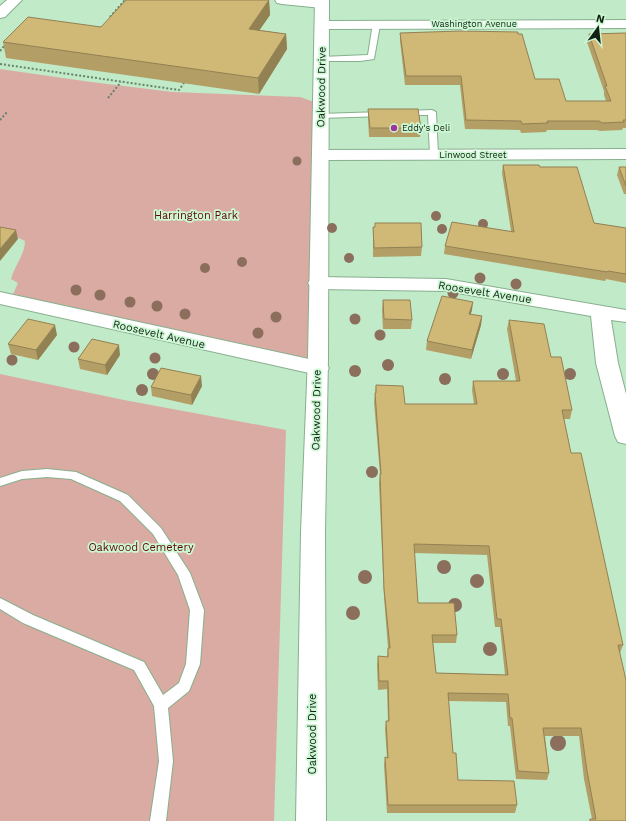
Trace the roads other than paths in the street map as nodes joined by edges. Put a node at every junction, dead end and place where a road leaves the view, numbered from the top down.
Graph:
1 (15, 0) edge
2 (282, 0) edge
3 (322, 2) edge
4 (0, 14) edge
5 (626, 24) edge
6 (322, 25) junction
7 (376, 25) junction
8 (321, 59) junction
9 (320, 116) junction
10 (434, 154) junction
11 (626, 154) edge
12 (320, 156) junction
13 (318, 283) junction
14 (0, 298) edge
15 (600, 311) junction
16 (626, 316) edge
17 (318, 368) junction
18 (626, 436) edge
19 (0, 482) edge
20 (0, 603) edge
21 (17, 612) junction
22 (0, 613) edge
23 (161, 706) junction
24 (158, 821) edge
25 (311, 821) edge

1 - 4 street
2 - 3 street
3 - 6 street, Oakwood Drive
5 - 7 street, Washington Avenue
6 - 7 street, Washington Avenue
6 - 8 street, Oakwood Drive
7 - 8 lane
8 - 9 street, Oakwood Drive
9 - 10 lane
9 - 12 street, Oakwood Drive
10 - 11 street, Linwood Street
10 - 12 street, Linwood Street
12 - 13 street, Oakwood Drive
13 - 15 street, Roosevelt Avenue
13 - 17 street, Oakwood Drive
14 - 17 street, Roosevelt Avenue
15 - 16 street, Roosevelt Avenue
15 - 18 street
17 - 25 street, Oakwood Drive
19 - 23 lane
20 - 21 lane
21 - 22 lane
21 - 23 lane
23 - 24 lane

